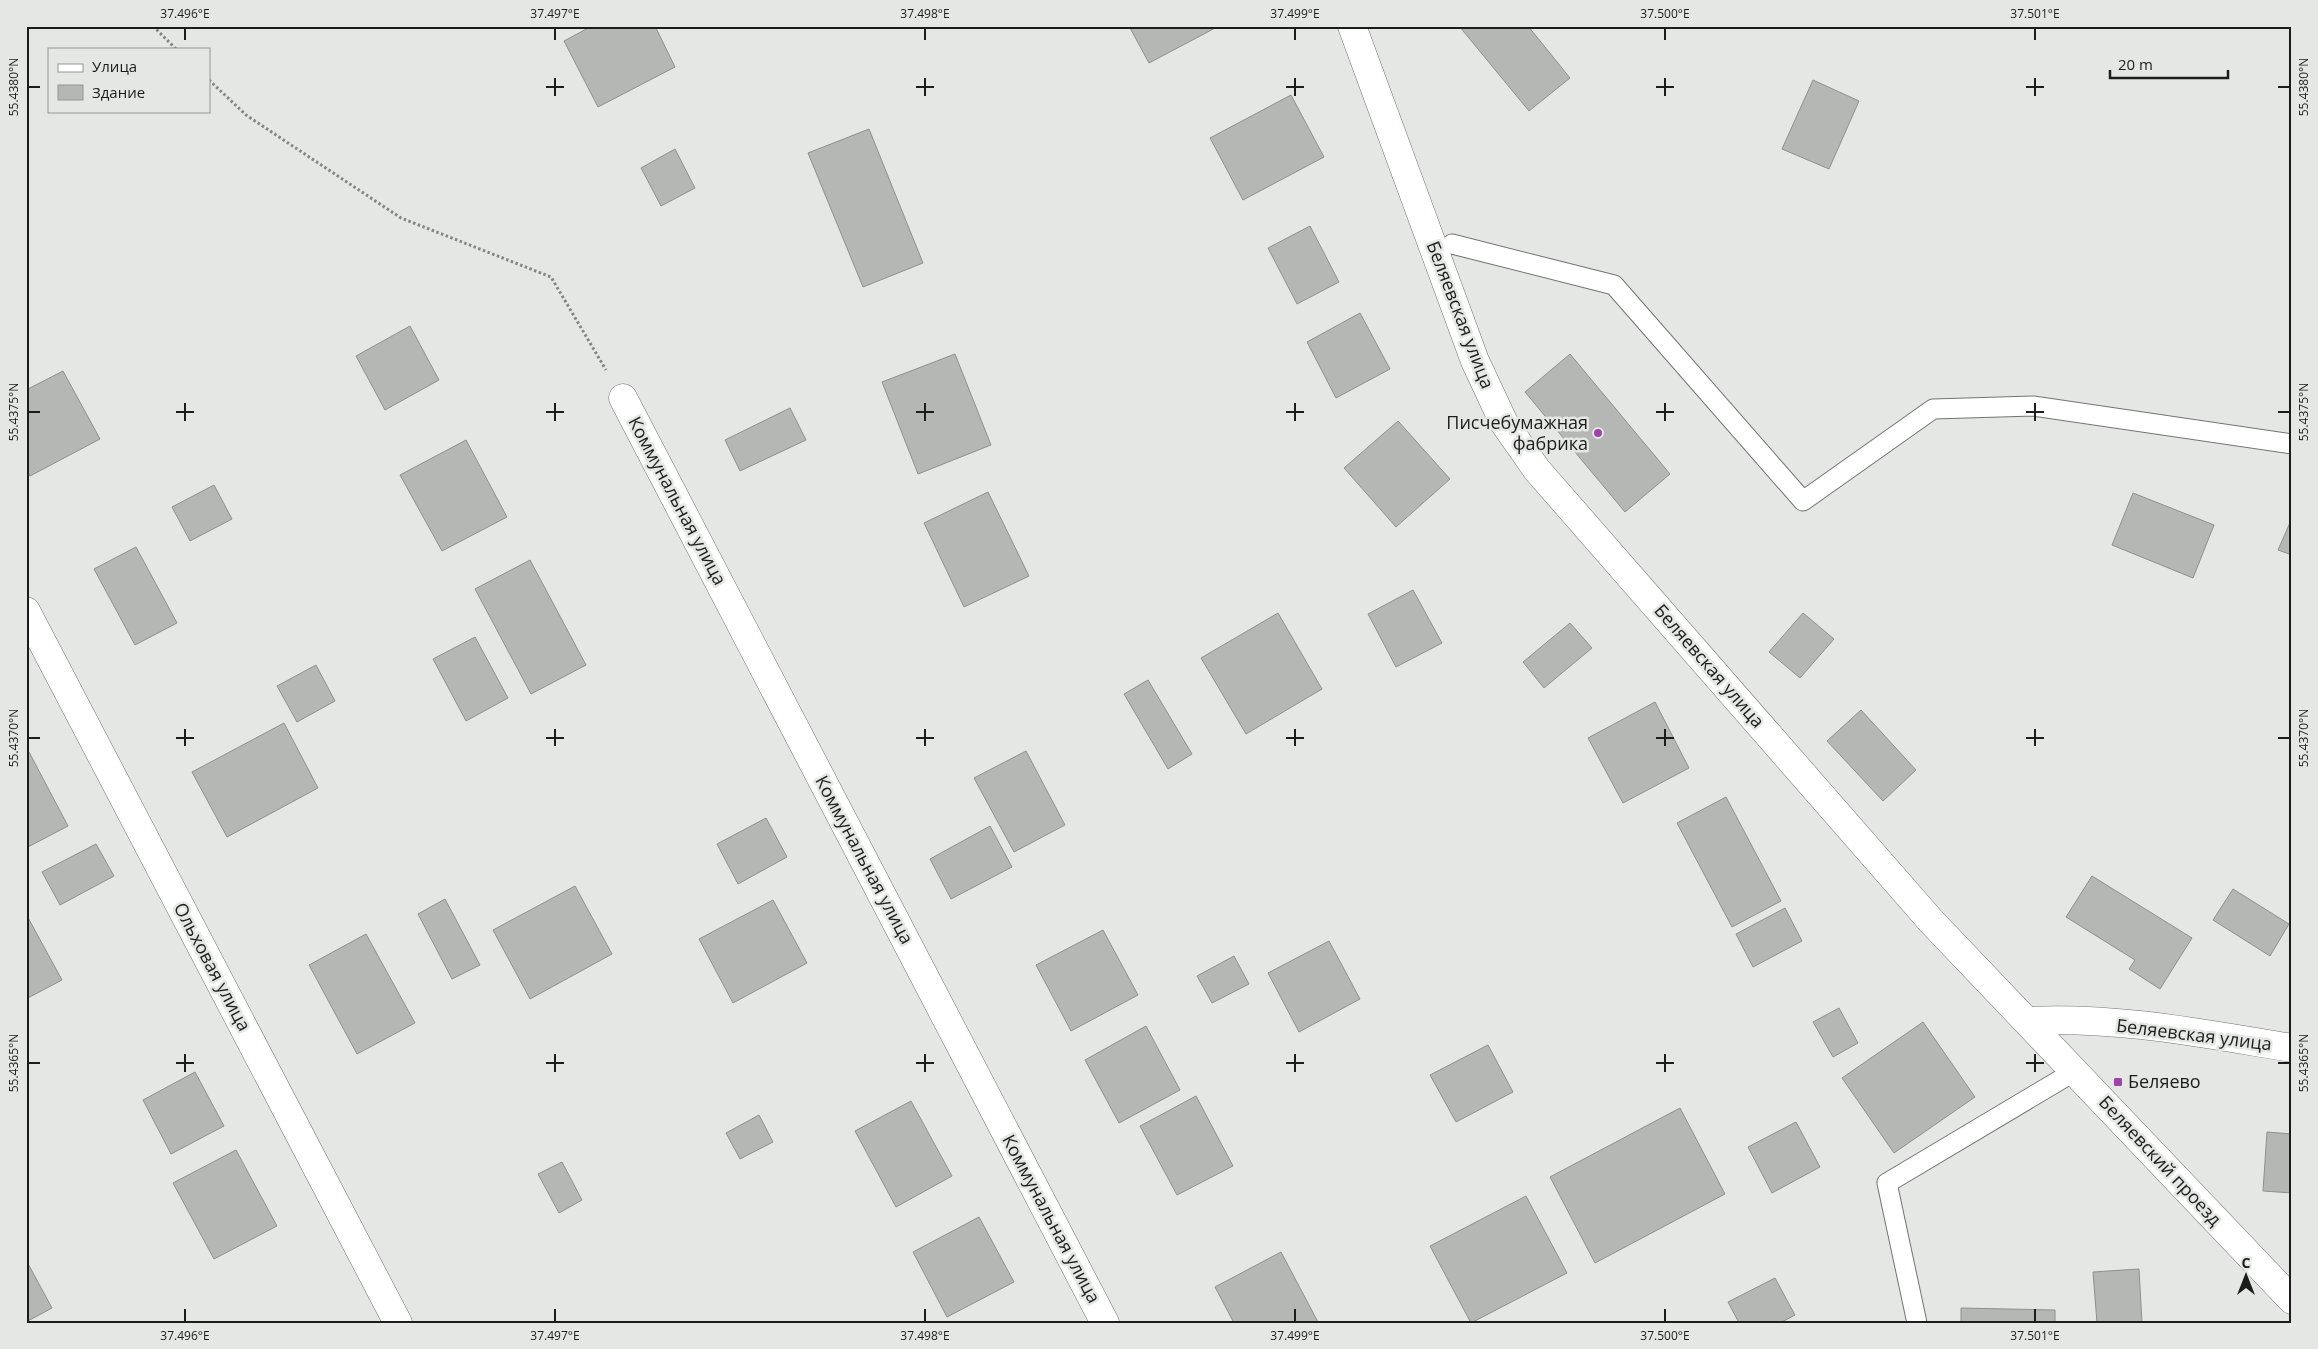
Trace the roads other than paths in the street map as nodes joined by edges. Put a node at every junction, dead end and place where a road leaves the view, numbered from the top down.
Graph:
1 (1352, 26) edge
2 (1452, 244) dead end
3 (623, 398) road end
4 (2292, 444) edge
5 (26, 611) edge
6 (2027, 1021) junction
7 (2292, 1048) edge
8 (2075, 1071) junction
9 (2292, 1300) edge
10 (398, 1323) edge
11 (1105, 1323) edge
12 (1917, 1323) edge

1 - 6 street, Беляевская улица
2 - 4 lane
3 - 11 street, Коммунальная улица
5 - 10 street, Ольховая улица
6 - 7 street, Беляевская улица
6 - 8 street, Беляевский проезд
8 - 9 street, Беляевский проезд
8 - 12 lane

